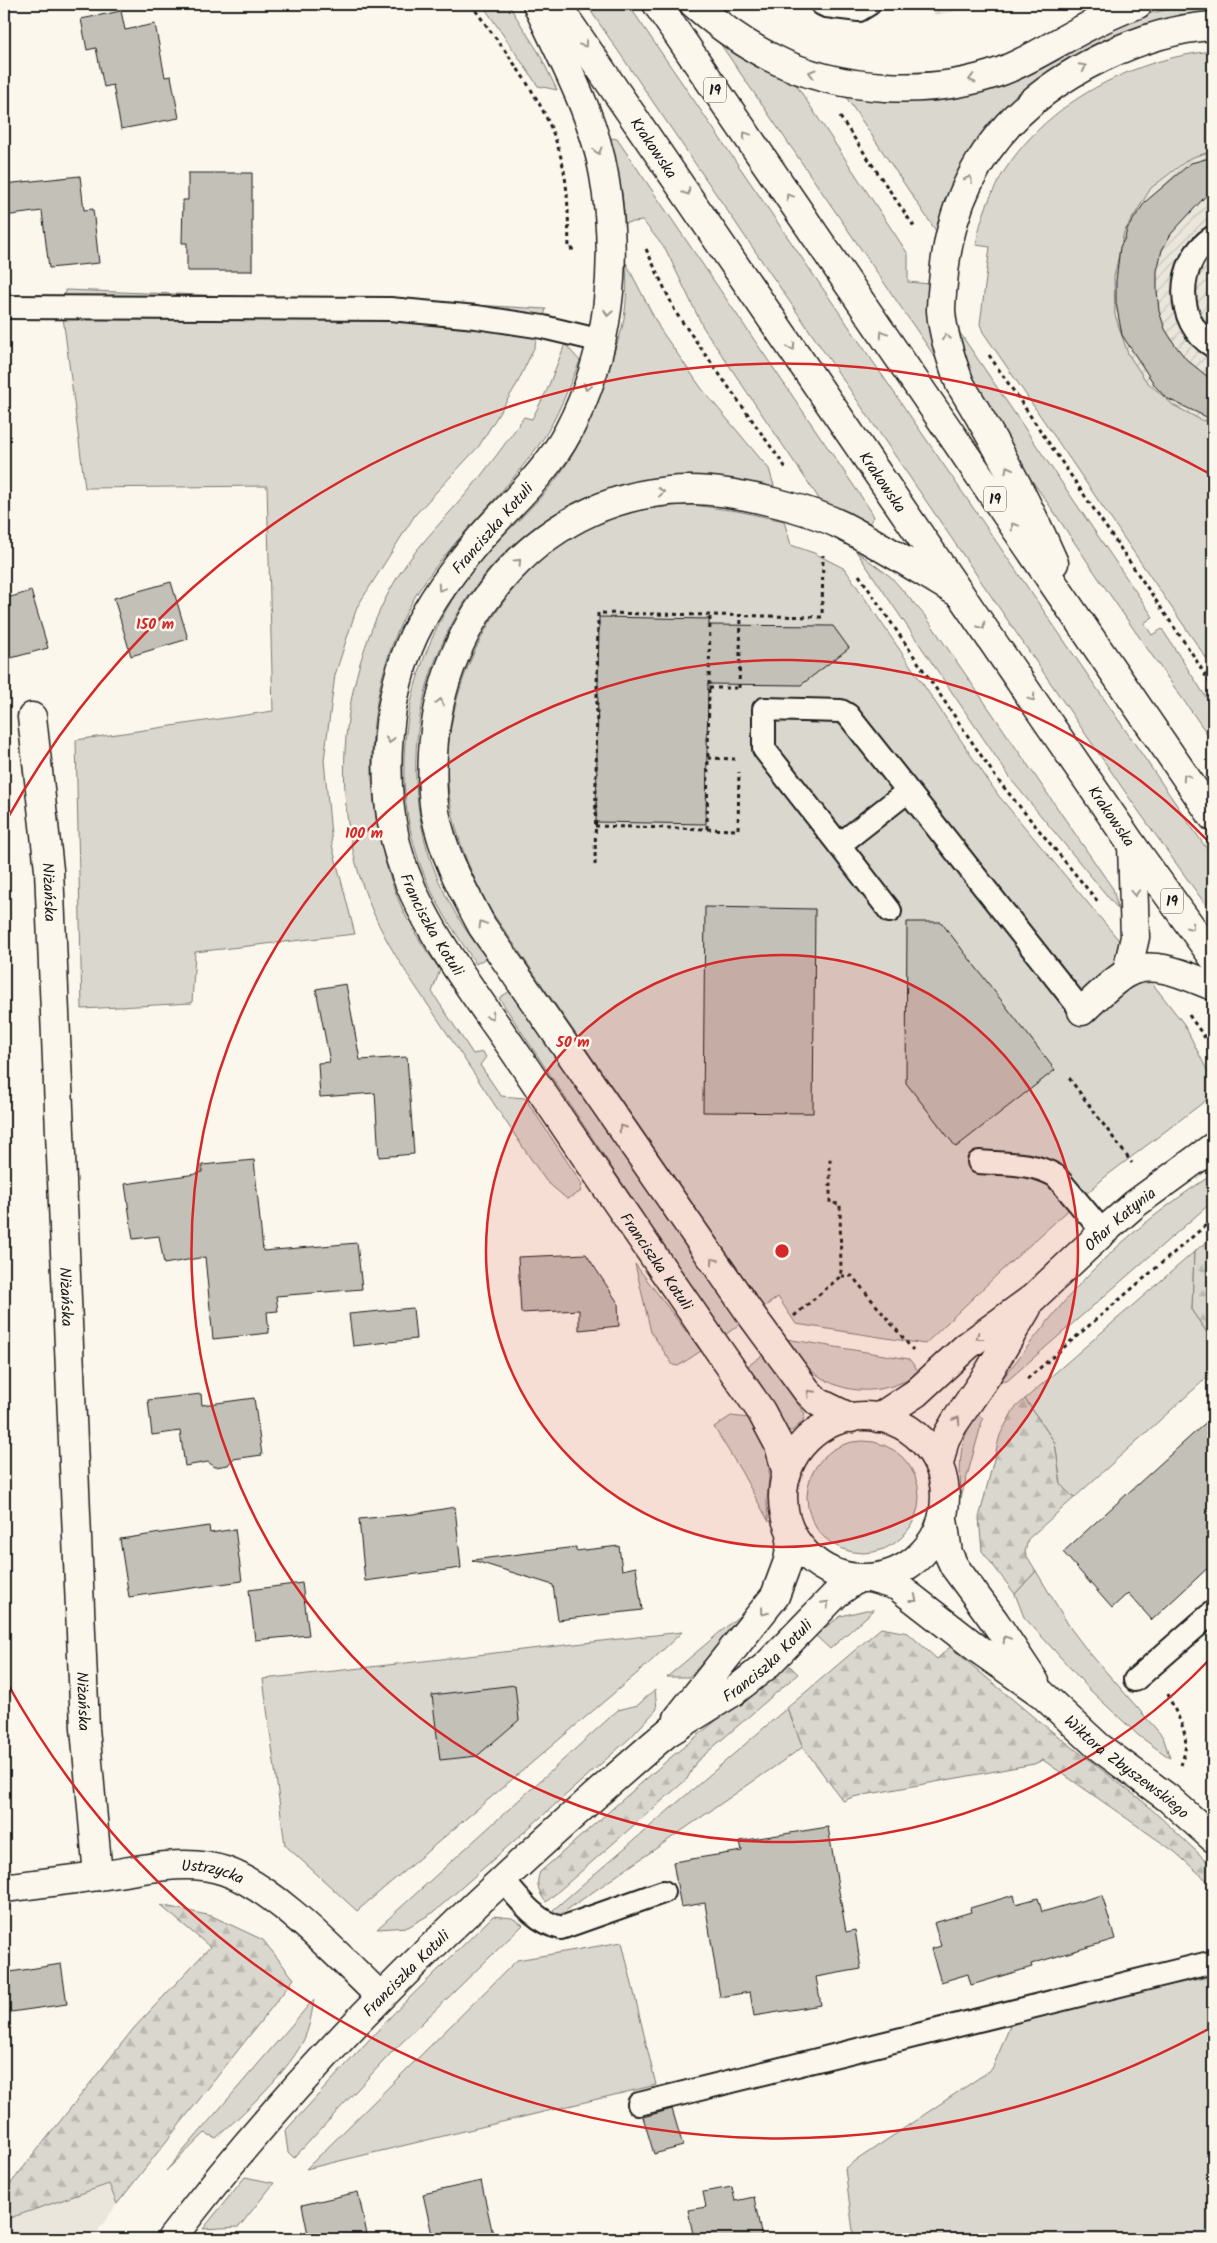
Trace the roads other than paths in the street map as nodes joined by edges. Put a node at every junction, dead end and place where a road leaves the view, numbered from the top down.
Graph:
1 (537, 4) edge
2 (556, 4) edge
3 (656, 4) edge
4 (694, 4) edge
5 (822, 4) edge
6 (869, 4) edge
7 (1138, 4) edge
8 (1213, 26) edge
9 (1213, 237) edge
10 (4, 307) edge
11 (602, 341) junction
12 (1213, 346) edge
13 (960, 594) junction
14 (1081, 624) junction
15 (32, 717) dead end
16 (908, 791) junction
17 (1213, 817) edge
18 (1132, 845) junction
19 (839, 846) junction
20 (890, 911) dead end
21 (1213, 957) edge
22 (1130, 960) junction
23 (508, 964) junction
24 (1213, 986) edge
25 (472, 988) junction
26 (1082, 1010) joint
27 (1213, 1147) edge
28 (979, 1162) dead end
29 (1103, 1232) junction
30 (1032, 1298) junction
31 (851, 1418) junction
32 (878, 1418) junction
33 (938, 1464) junction
34 (787, 1474) junction
35 (943, 1519) junction
36 (792, 1534) junction
37 (864, 1578) junction
38 (1213, 1612) edge
39 (1136, 1680) dead end
40 (1042, 1694) junction
41 (667, 1733) junction
42 (1213, 1838) edge
43 (98, 1876) junction
44 (502, 1879) junction
45 (4, 1888) edge
46 (663, 1892) dead end
47 (1213, 1962) edge
48 (380, 1996) junction
49 (639, 2104) dead end
50 (171, 2239) edge

1 -> 11 street, Franciszka Kotuli
2 -> 13 street, Krakowska / 19
14 -> 3 street, 19
7 -> 4 street
5 - 6 lane
14 -> 8 street
9 - 12 lane
10 - 11 lane
11 -> 25 street, Franciszka Kotuli
13 -> 18 street, Krakowska / 19
23 -> 13 street
17 -> 14 street, 19
15 - 43 street, Niżańska
16 - 19 lane
16 - 19 lane
16 - 26 lane
18 -> 21 street, Krakowska / 19
18 -> 22 street
19 - 20 lane
22 - 24 street
22 - 26 street
23 - 25 street
31 -> 23 street
25 -> 34 street, Franciszka Kotuli
27 - 29 street, Ofiar Katynia
28 - 29 lane
29 - 30 street, Ofiar Katynia
30 -> 32 street, Ofiar Katynia
33 -> 30 street, Ofiar Katynia
31 - 32 street
31 - 34 street
32 - 33 street
33 - 35 street
34 - 36 street
35 - 37 street
40 -> 35 street, Wiktora Zbyszewskiego
36 - 37 street
36 -> 41 street, Franciszka Kotuli
37 -> 40 street, Wiktora Zbyszewskiego
41 -> 37 street, Franciszka Kotuli
38 - 39 lane
40 - 42 street, Wiktora Zbyszewskiego
41 - 44 street, Franciszka Kotuli
43 - 45 street, Ustrzycka
43 - 48 street, Ustrzycka
44 - 46 lane
44 - 48 street, Franciszka Kotuli
47 - 49 lane
48 - 50 street, Franciszka Kotuli

